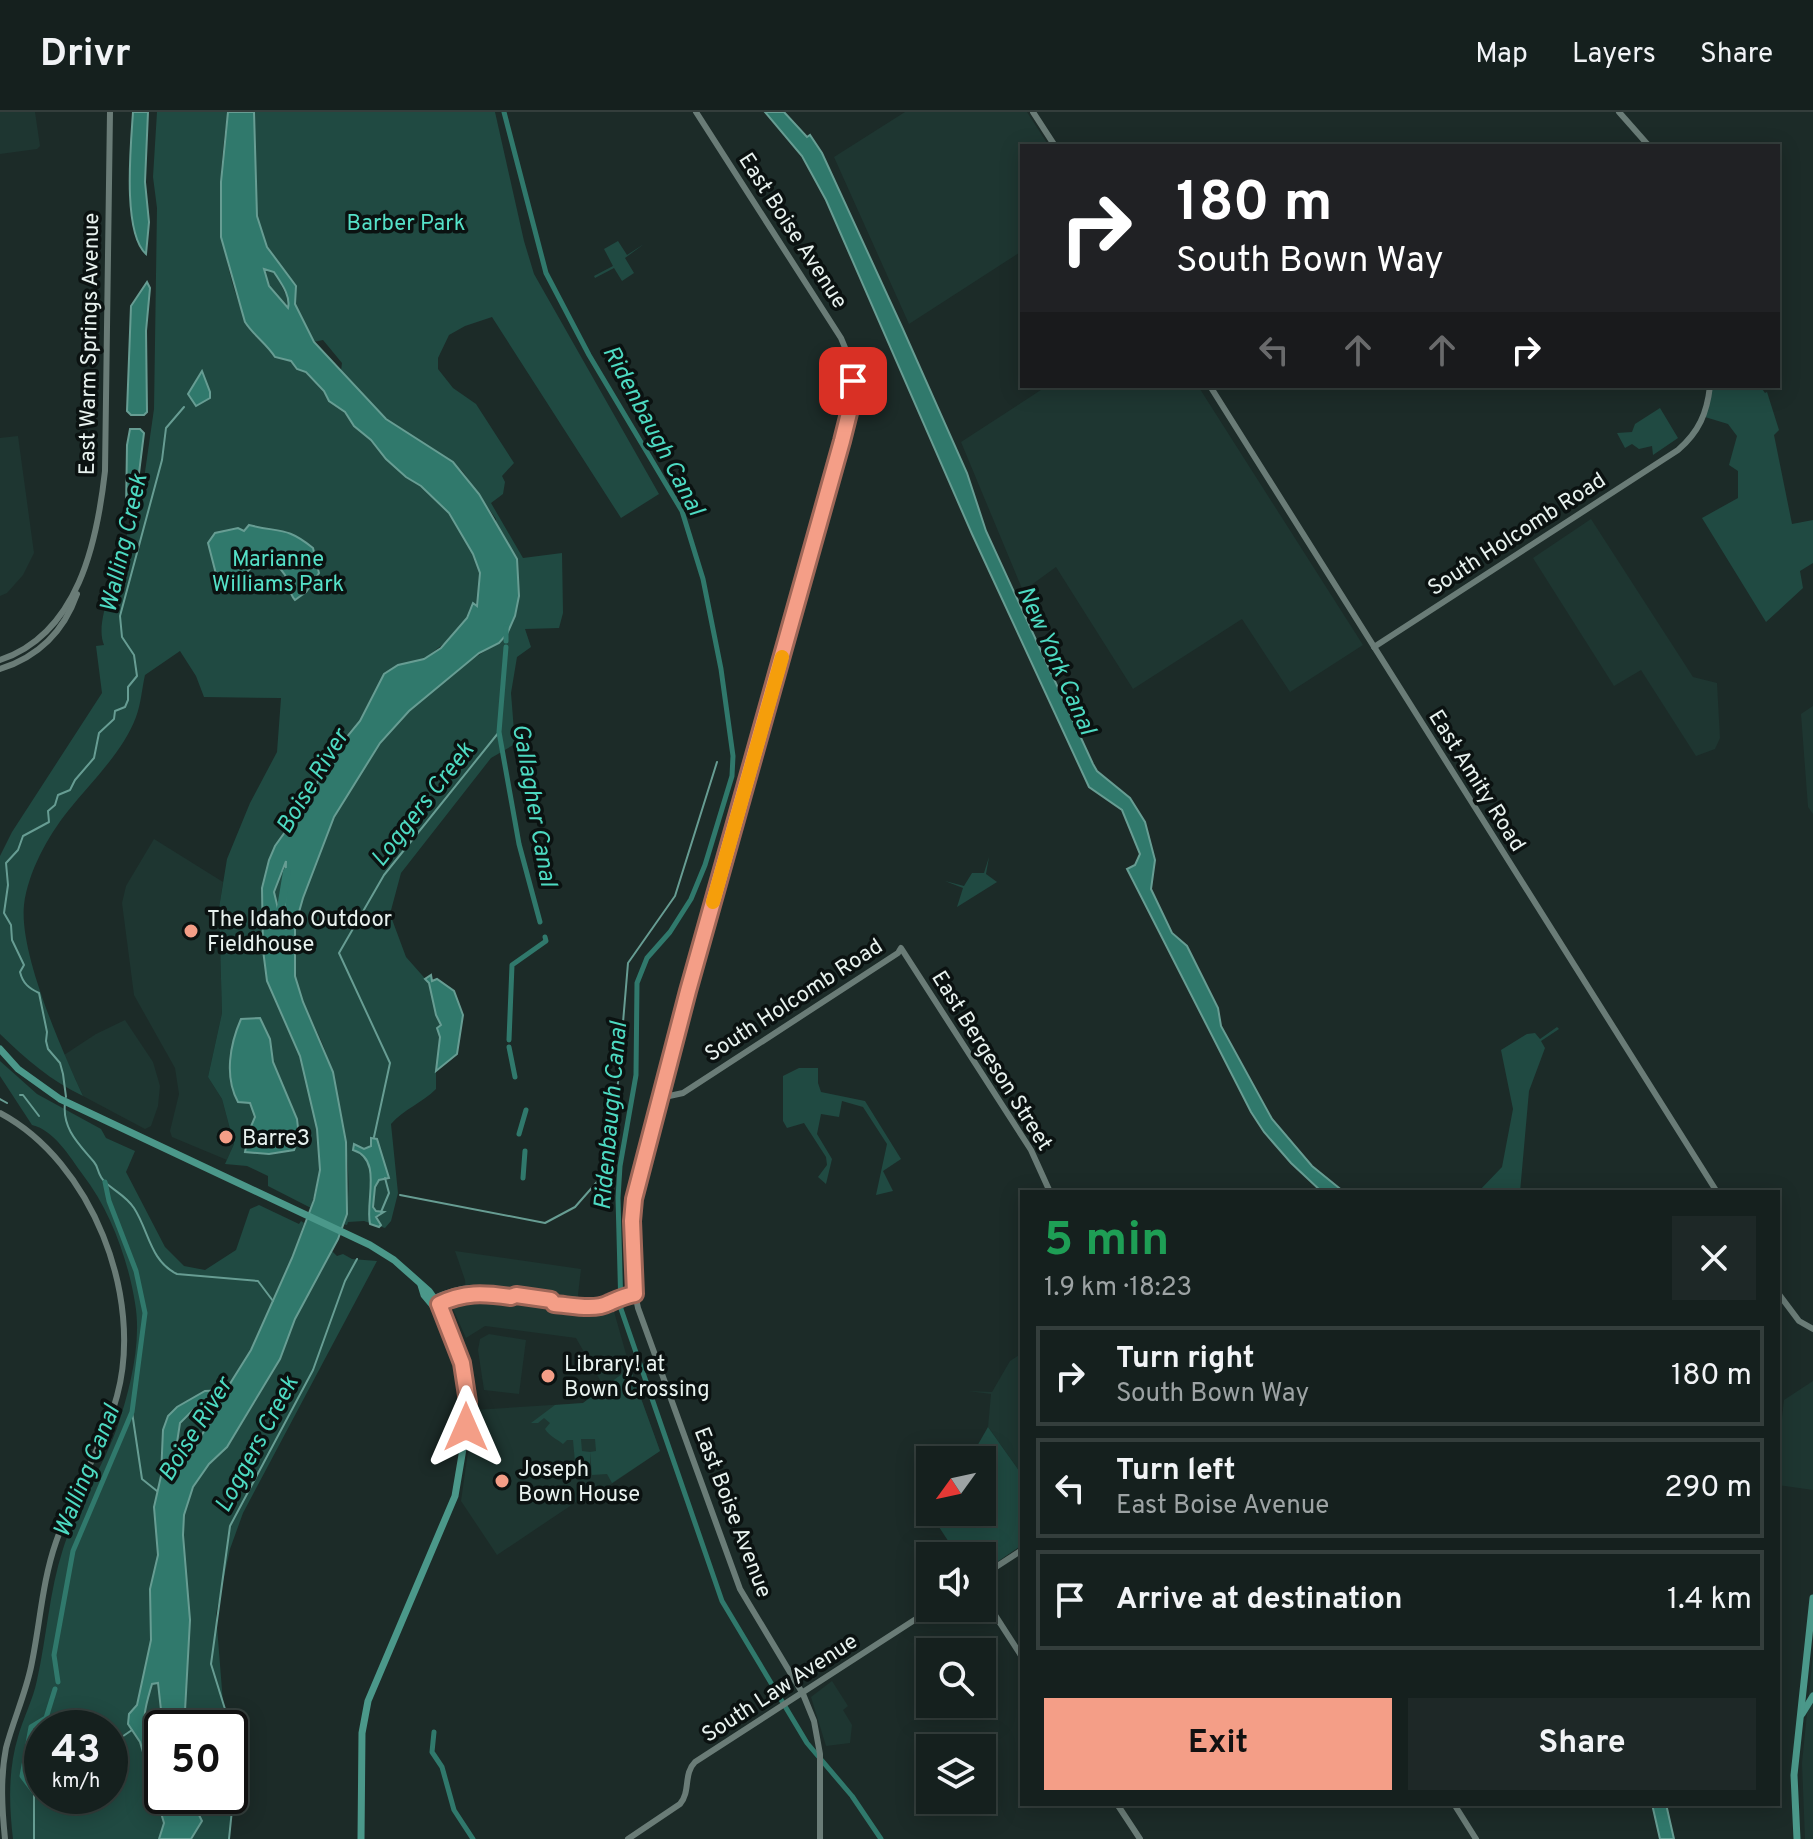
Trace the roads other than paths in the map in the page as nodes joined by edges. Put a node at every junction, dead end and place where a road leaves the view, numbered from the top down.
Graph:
1 (110, 112) edge
2 (696, 112) edge
3 (1033, 112) edge
4 (1619, 112) edge
5 (1054, 144) edge
6 (1647, 144) edge
7 (1211, 388) edge
8 (1710, 388) edge
9 (82, 575) junction
10 (1374, 647) junction
11 (0, 660) edge
12 (0, 669) edge
13 (901, 948) joint
14 (0, 1049) edge
15 (665, 1078) junction
16 (683, 1093) junction
17 (660, 1098) junction
18 (0, 1113) edge
19 (1049, 1190) edge
20 (1716, 1190) edge
21 (635, 1294) junction
22 (1780, 1296) edge
23 (434, 1303) junction
24 (1813, 1329) edge
25 (1020, 1551) edge
26 (996, 1567) edge
27 (1813, 1598) edge
28 (996, 1617) edge
29 (916, 1619) edge
30 (1020, 1654) edge
31 (803, 1694) junction
32 (1813, 1696) edge
33 (1798, 1723) junction
34 (1118, 1806) edge
35 (1455, 1806) edge
36 (5, 1839) edge
37 (361, 1839) edge
38 (628, 1839) edge
39 (820, 1839) edge
40 (1140, 1839) edge
41 (1476, 1839) edge
42 (1797, 1839) edge

1 - 9 street, East Warm Springs Avenue
2 - 15 street, East Boise Avenue
3 - 5 street
4 - 6 street
7 - 10 street, East Amity Road
8 - 10 street, South Holcomb Road
9 - 11 street, East Warm Springs Avenue
9 - 12 street, East Warm Springs Avenue
10 - 20 street, East Amity Road
13 - 16 street, South Holcomb Road
13 - 19 street, East Bergeson Street
14 - 23 main road
15 - 16 street
15 - 17 street, East Boise Avenue
16 - 17 street, South Holcomb Road
17 - 21 street, East Boise Avenue
18 - 36 street
21 - 23 street
21 - 31 street, East Boise Avenue
22 - 24 street
23 - 37 main road
25 - 26 street
27 - 33 main road
28 - 30 street
29 - 31 street, South Law Avenue
31 - 38 street, South Law Avenue
31 - 39 street, East Boise Avenue
32 - 33 main road
33 - 42 main road
34 - 40 street
35 - 41 street

